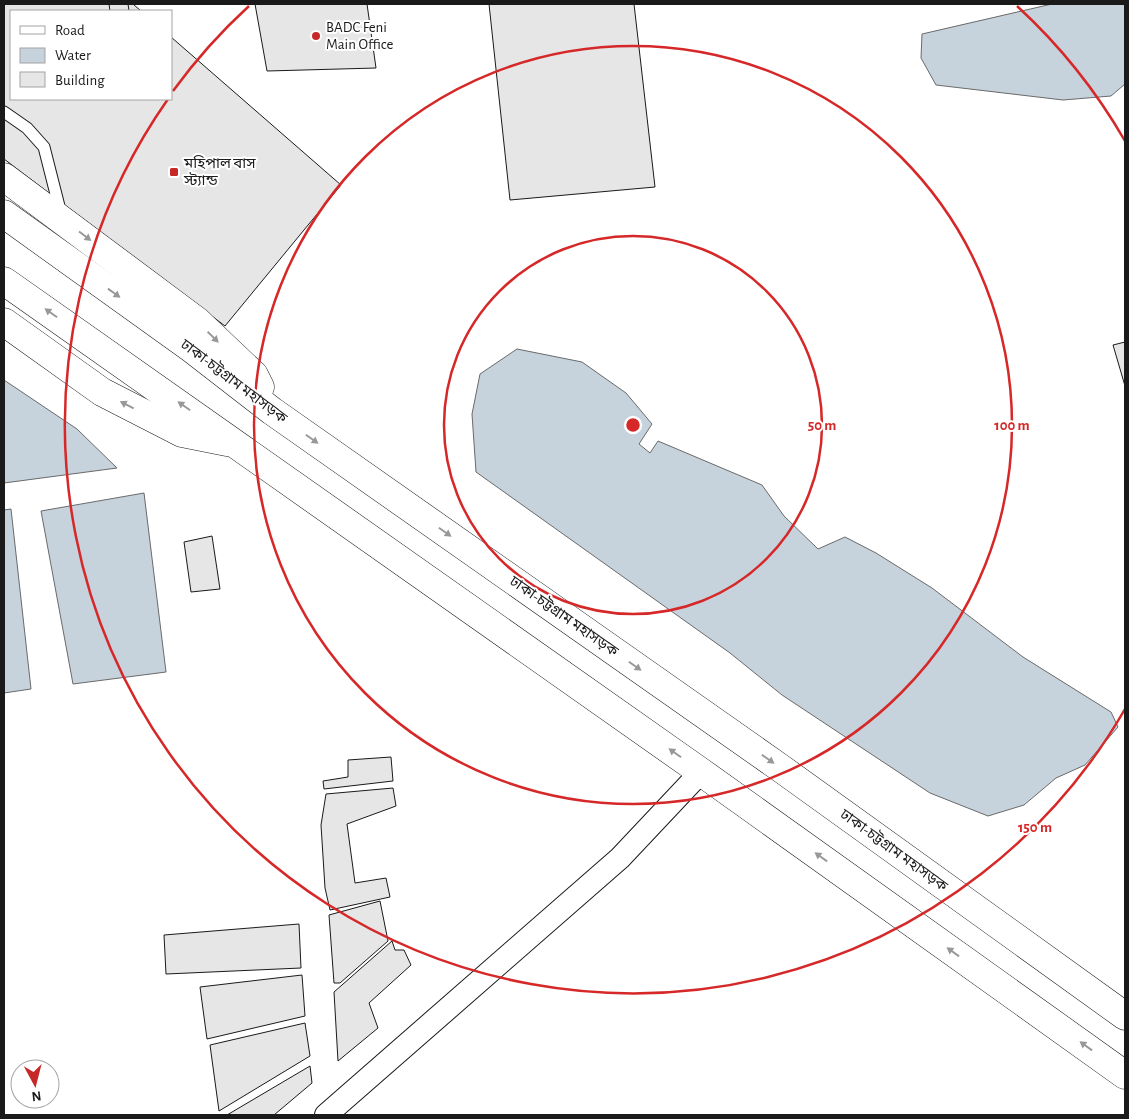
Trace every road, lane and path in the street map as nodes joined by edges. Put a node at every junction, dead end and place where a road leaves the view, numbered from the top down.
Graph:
1 (4, 112) edge
2 (4, 177) edge
3 (4, 214) edge
4 (63, 219) junction
5 (4, 281) edge
6 (4, 322) edge
7 (272, 411) junction
8 (238, 445) junction
9 (701, 772) junction
10 (1125, 1016) edge
11 (1125, 1075) edge
12 (326, 1115) edge

1 - 4 lane
2 - 4 highway
3 -> 7 highway, ঢাকা-চট্টগ্রাম মহাসড়ক
4 -> 7 highway
8 -> 5 highway
8 -> 6 highway
7 -> 10 highway, ঢাকা-চট্টগ্রাম মহাসড়ক
9 -> 8 highway
11 -> 9 highway
9 - 12 street

